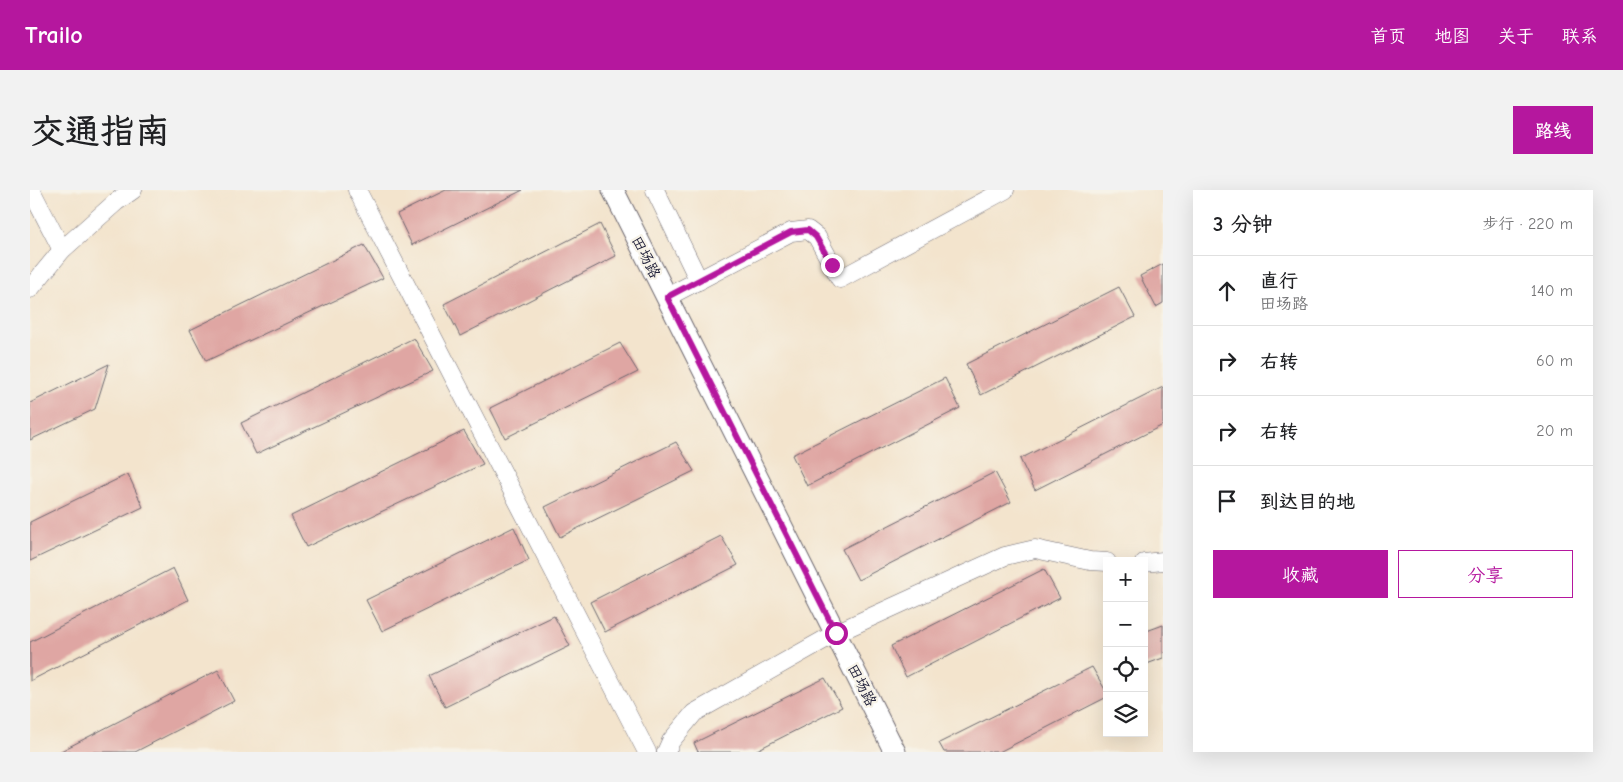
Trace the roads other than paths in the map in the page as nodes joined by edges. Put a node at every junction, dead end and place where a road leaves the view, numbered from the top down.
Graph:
1 (31, 190) edge
2 (133, 190) edge
3 (357, 190) edge
4 (613, 190) edge
5 (655, 190) edge
6 (1005, 190) edge
7 (62, 250) junction
8 (699, 281) junction
9 (30, 290) edge
10 (667, 297) junction
11 (1163, 561) edge
12 (1103, 562) edge
13 (1148, 563) edge
14 (836, 633) junction
15 (647, 752) edge
16 (666, 752) edge
17 (895, 752) edge

1 - 7 street
2 - 7 street
3 - 15 street
4 - 10 street, 田场路
5 - 8 street
6 - 8 street
7 - 9 street
8 - 10 street
10 - 14 street, 田场路
11 - 13 street
12 - 14 street
14 - 16 street
14 - 17 street, 田场路

